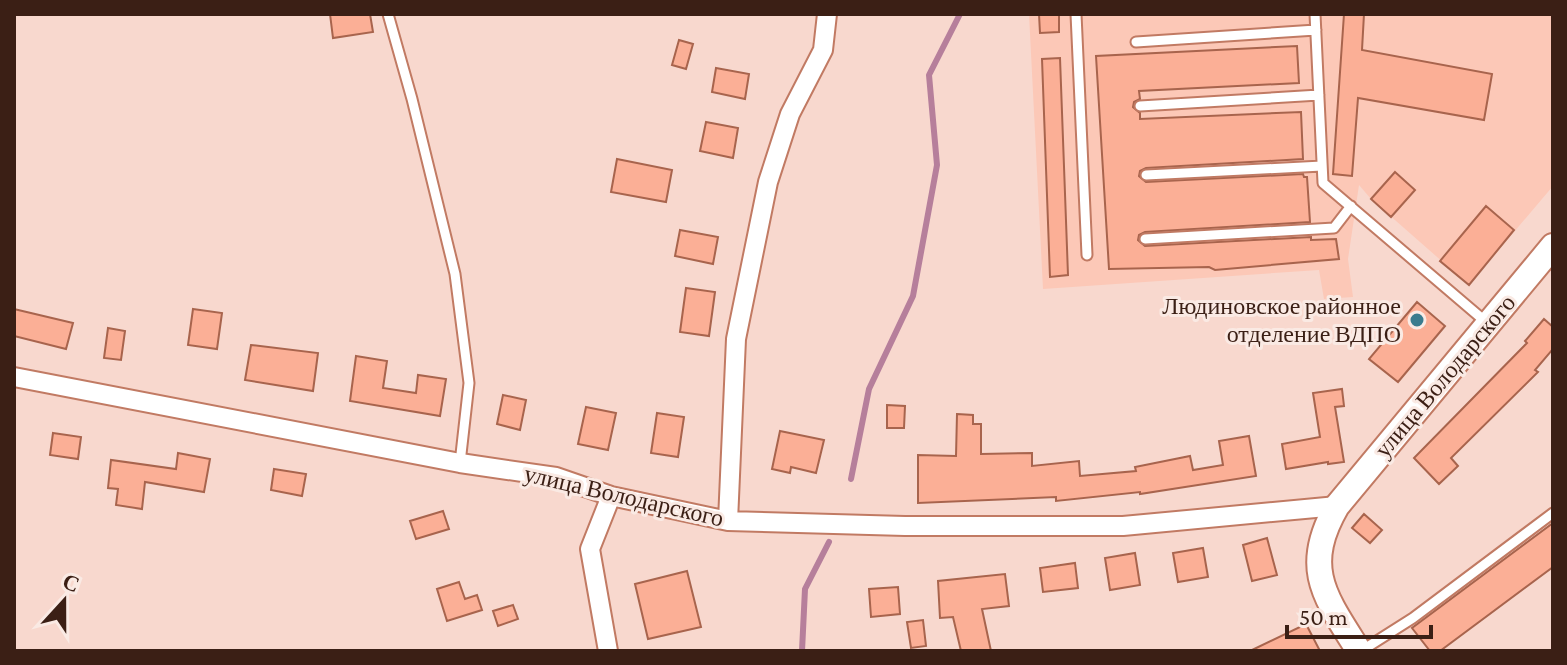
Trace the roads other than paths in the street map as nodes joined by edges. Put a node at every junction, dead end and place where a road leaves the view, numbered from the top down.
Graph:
1 (388, 14) edge
2 (827, 14) edge
3 (1076, 14) edge
4 (1315, 14) edge
5 (1316, 30) junction
6 (1136, 42) dead end
7 (1319, 95) junction
8 (1140, 106) dead end
9 (1322, 166) junction
10 (1146, 175) dead end
11 (1351, 206) junction
12 (1145, 239) dead end
13 (1553, 246) edge
14 (1087, 255) dead end
15 (1489, 324) junction
16 (14, 377) edge
17 (460, 463) junction
18 (611, 496) junction
19 (1337, 506) junction
20 (1553, 513) edge
21 (728, 521) junction
22 (608, 651) edge
23 (1360, 651) edge

1 - 17 lane
2 - 21 street
3 - 14 lane
4 - 5 lane
5 - 6 lane
5 - 7 lane
7 - 8 lane
7 - 9 lane
9 - 10 lane
9 - 11 lane
11 - 12 lane
11 - 15 lane
13 - 15 street, улица Володарского
15 - 19 street, улица Володарского
16 - 17 street, улица Володарского
17 - 18 street, улица Володарского
18 - 21 street, улица Володарского
18 - 22 street
19 - 21 street, улица Володарского
19 - 23 street, улица Володарского
20 - 23 lane

